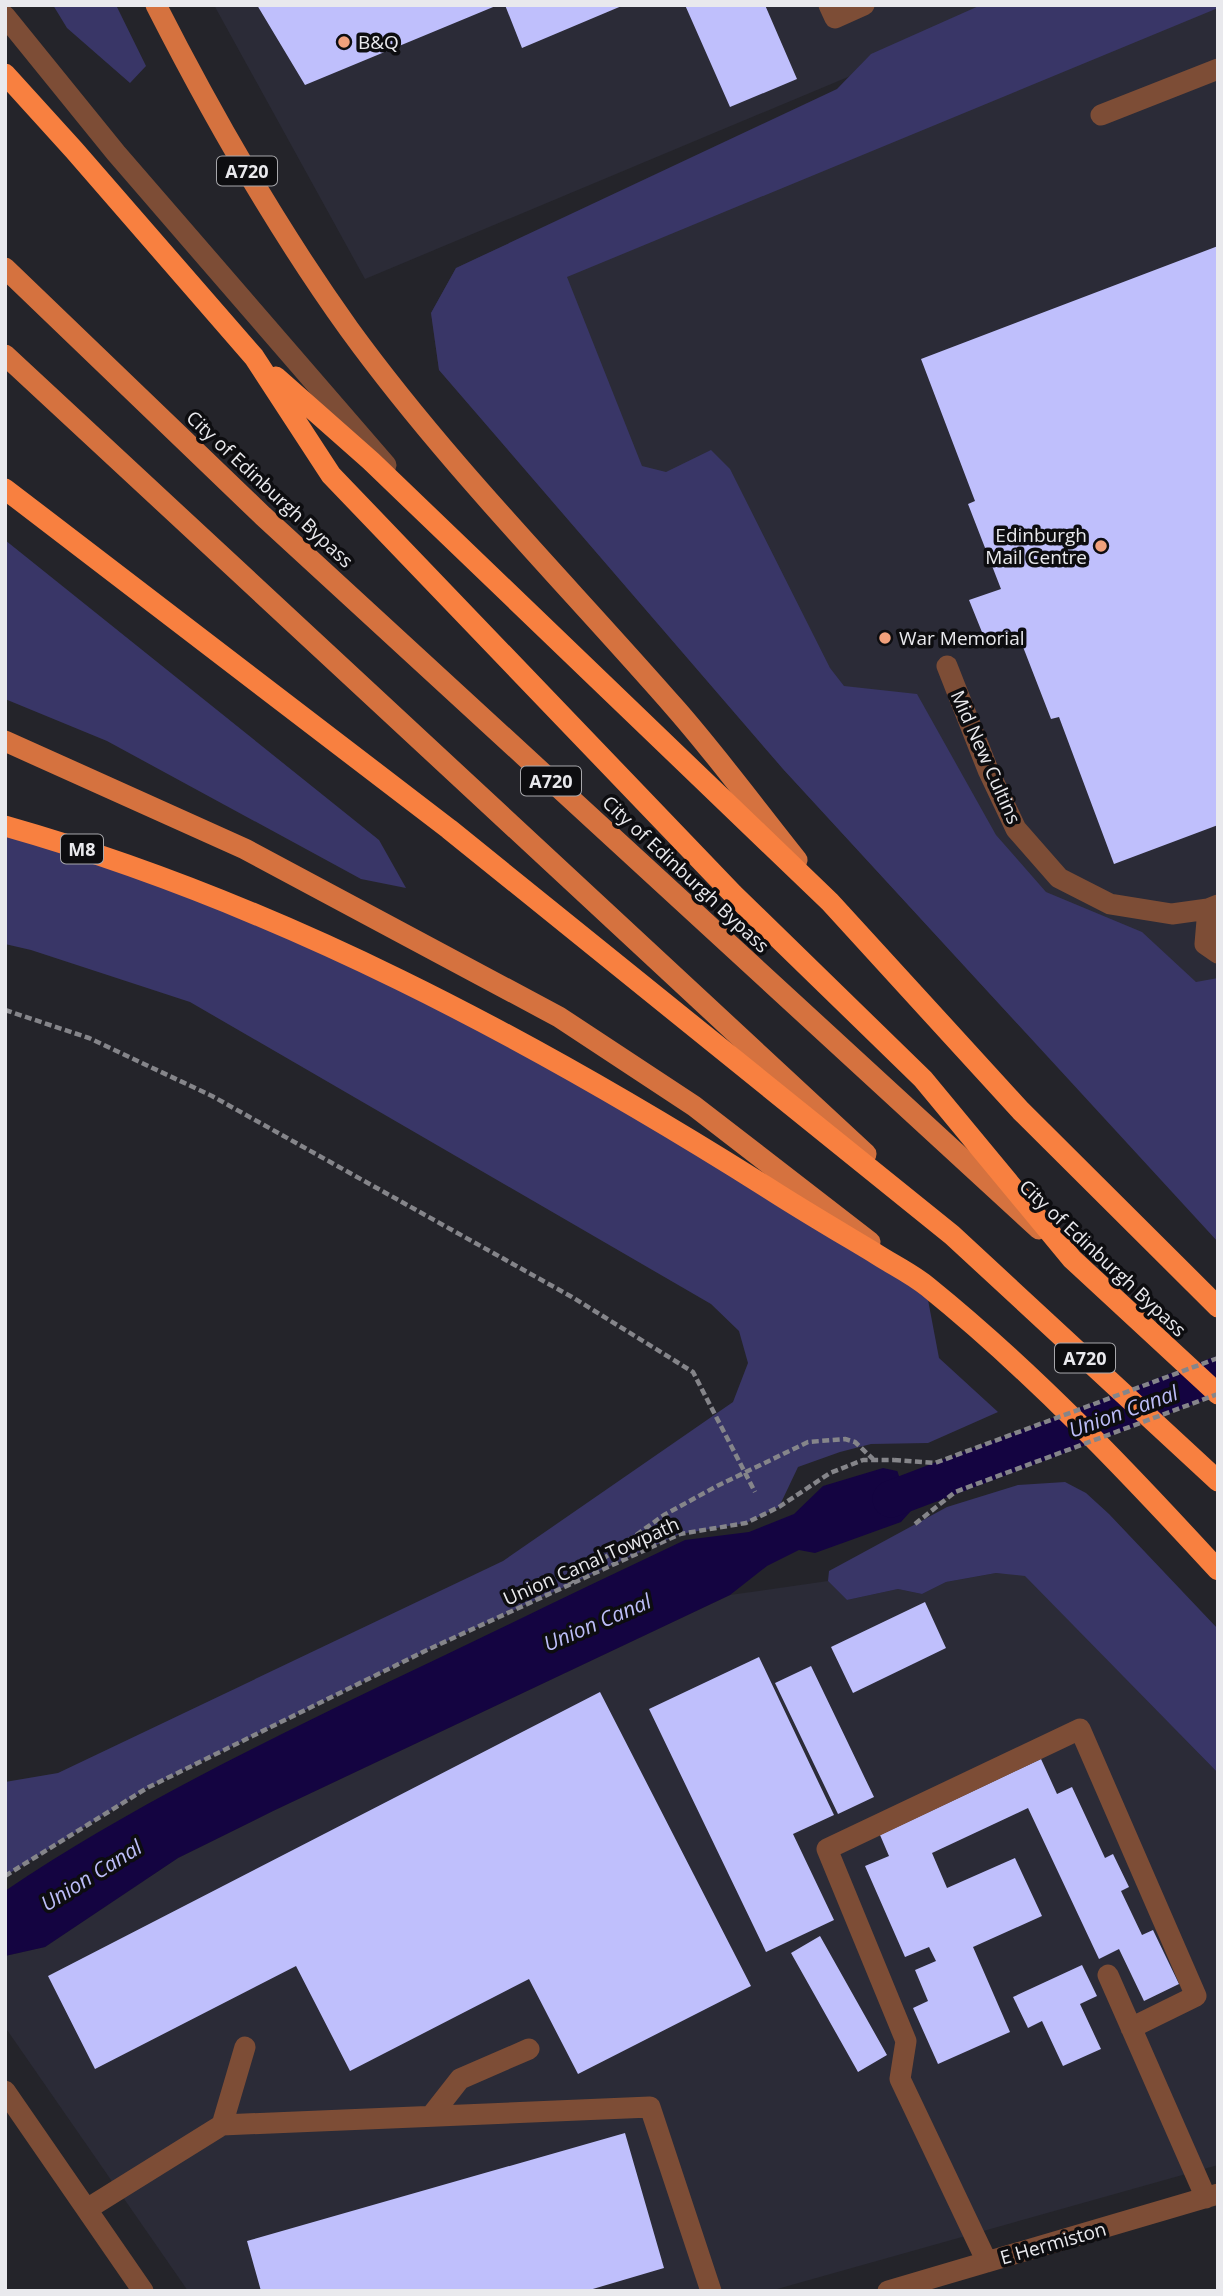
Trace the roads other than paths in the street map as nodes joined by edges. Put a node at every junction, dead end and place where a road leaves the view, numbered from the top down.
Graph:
1 (156, 5) edge
2 (829, 5) edge
3 (864, 5) edge
4 (5, 16) edge
5 (1218, 69) edge
6 (5, 74) edge
7 (1101, 115) dead end
8 (5, 268) edge
9 (5, 355) edge
10 (254, 357) junction
11 (5, 488) edge
12 (436, 524) junction
13 (947, 666) dead end
14 (5, 741) edge
15 (5, 826) edge
16 (830, 902) junction
17 (1213, 907) edge
18 (1218, 953) edge
19 (952, 1235) junction
20 (1072, 1259) junction
21 (925, 1284) junction
22 (1218, 1307) edge
23 (1218, 1394) edge
24 (1218, 1481) edge
25 (1218, 1570) edge
26 (1108, 1975) dead end
27 (1131, 2028) junction
28 (245, 2047) dead end
29 (529, 2049) dead end
30 (8, 2097) edge
31 (431, 2116) junction
32 (222, 2125) junction
33 (1212, 2196) edge
34 (87, 2209) junction
35 (987, 2262) junction
36 (142, 2291) edge
37 (710, 2291) edge
38 (888, 2291) edge

1 - 16 main road, A720
2 - 3 street
4 - 12 street
5 - 7 street
6 - 10 highway
8 - 20 main road, City of Edinburgh Bypass / A720
9 - 19 main road, A720
10 - 12 highway
10 - 20 highway
11 - 19 highway
12 - 16 highway
13 - 17 street, Mid New Cultins
14 - 21 main road, A720
15 - 21 highway, M8
16 - 22 highway, A720
17 - 18 street
19 - 24 highway, A720
20 - 23 highway, City of Edinburgh Bypass / A720
21 - 25 highway, A720
26 - 27 street
27 - 33 street
27 - 35 street
28 - 32 street
29 - 31 street
30 - 34 street
31 - 32 street
31 - 37 street
32 - 34 street
33 - 35 street, E Hermiston
34 - 36 street
35 - 38 street, E Hermiston

